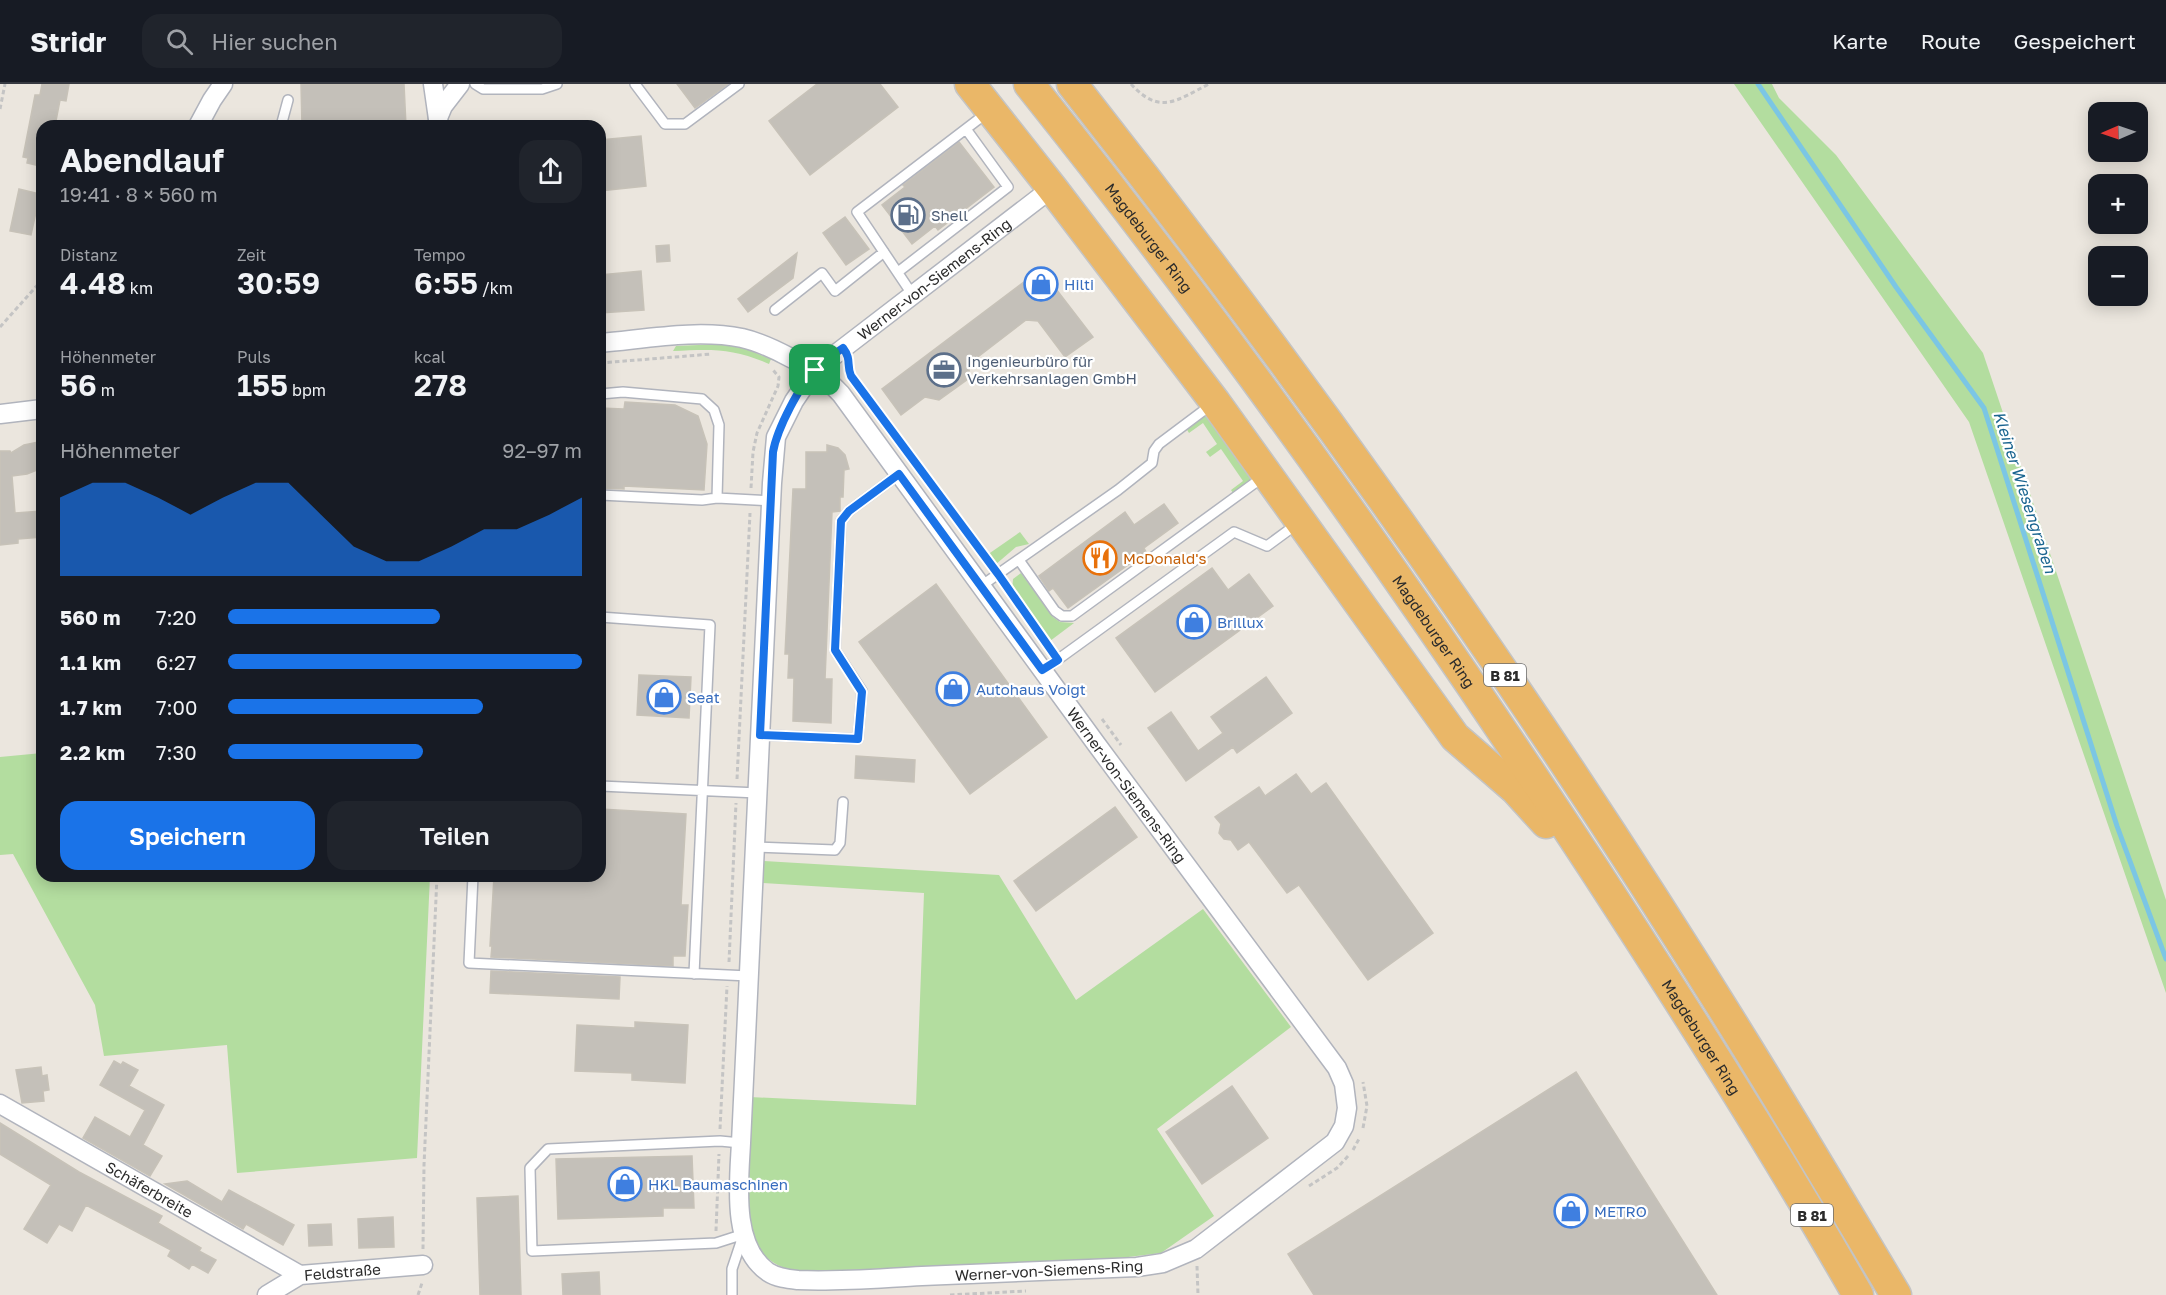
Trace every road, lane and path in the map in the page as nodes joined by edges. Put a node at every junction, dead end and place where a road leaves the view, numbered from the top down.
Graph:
1 (5, 84) edge
2 (223, 84) edge
3 (433, 84) edge
4 (460, 84) edge
5 (475, 84) edge
6 (557, 84) edge
7 (635, 84) edge
8 (739, 84) edge
9 (970, 84) edge
10 (1029, 84) edge
11 (1072, 84) edge
12 (1131, 84) edge
13 (1209, 84) edge
14 (288, 100) dead end
15 (0, 109) edge
16 (990, 110) junction
17 (201, 120) edge
18 (283, 120) edge
19 (438, 120) edge
20 (439, 120) edge
21 (966, 129) junction
22 (1052, 188) junction
23 (884, 252) junction
24 (898, 272) junction
25 (36, 287) edge
26 (912, 294) junction
27 (775, 310) dead end
28 (0, 327) edge
29 (606, 343) edge
30 (715, 354) dead end
31 (606, 363) edge
32 (763, 366) dead end
33 (773, 370) dead end
34 (815, 370) junction
35 (606, 393) edge
36 (1215, 402) junction
37 (36, 410) edge
38 (0, 414) edge
39 (899, 474) junction
40 (1267, 474) junction
41 (606, 495) edge
42 (717, 498) junction
43 (771, 501) junction
44 (955, 517) dead end
45 (1301, 521) junction
46 (1019, 560) junction
47 (998, 574) junction
48 (981, 586) junction
49 (606, 617) edge
50 (1031, 622) dead end
51 (1042, 670) junction
52 (1100, 717) dead end
53 (760, 735) junction
54 (1121, 745) dead end
55 (606, 786) edge
56 (702, 791) junction
57 (758, 793) junction
58 (843, 802) dead end
59 (755, 847) junction
60 (437, 882) edge
61 (473, 882) edge
62 (1618, 907) junction
63 (694, 974) junction
64 (749, 976) junction
65 (1360, 1075) dead end
66 (0, 1104) edge
67 (741, 1143) junction
68 (1309, 1186) dead end
69 (744, 1234) junction
70 (1199, 1259) junction
71 (423, 1265) joint
72 (1191, 1270) dead end
73 (300, 1275) junction
74 (1030, 1291) dead end
75 (267, 1295) edge
76 (732, 1295) edge
77 (950, 1295) edge
78 (1198, 1295) edge
79 (1858, 1295) edge
80 (1896, 1295) edge

1 - 15 path
2 - 17 street
3 - 19 street
4 - 20 street
5 - 6 lane
7 - 8 lane
9 - 16 highway
10 - 62 highway, Magdeburger Ring / B 81
11 - 80 highway, B 81
12 - 13 path
14 - 18 lane
16 - 21 lane
16 - 22 highway
21 - 23 lane
21 - 24 lane
22 - 26 street, Werner-von-Siemens-Ring
22 - 36 highway
23 - 24 lane
23 - 27 lane
24 - 26 lane
25 - 28 path
26 - 34 street, Werner-von-Siemens-Ring
29 - 34 street, Werner-von-Siemens-Ring
30 - 31 path
32 - 33 path
34 - 39 street, Werner-von-Siemens-Ring
34 - 43 street, Werner-von-Siemens-Ring
35 - 42 lane
36 - 40 highway
36 - 46 lane
37 - 38 street
39 - 48 street, Werner-von-Siemens-Ring
39 - 53 lane
40 - 45 highway
40 - 46 lane
41 - 42 lane
42 - 43 lane
43 - 53 street, Werner-von-Siemens-Ring
44 - 47 path
45 - 51 lane
45 - 62 highway
46 - 47 lane
47 - 48 lane
47 - 50 path
48 - 51 street, Werner-von-Siemens-Ring
49 - 56 lane
51 - 70 street, Werner-von-Siemens-Ring
52 - 54 path
53 - 57 street, Werner-von-Siemens-Ring
55 - 56 lane
56 - 57 lane
56 - 63 lane
57 - 59 street, Werner-von-Siemens-Ring
58 - 59 lane
59 - 64 street, Werner-von-Siemens-Ring
60 - 71 path
61 - 63 lane
62 - 79 highway, Magdeburger Ring / B 81
63 - 64 lane
64 - 67 street, Werner-von-Siemens-Ring
65 - 68 path
66 - 73 street, Schäferbreite
67 - 69 street, Werner-von-Siemens-Ring
67 - 69 lane
69 - 70 street, Werner-von-Siemens-Ring
69 - 76 lane
70 - 72 path
70 - 78 path
71 - 73 street, Feldstraße
73 - 75 street, Feldstraße
74 - 77 path

